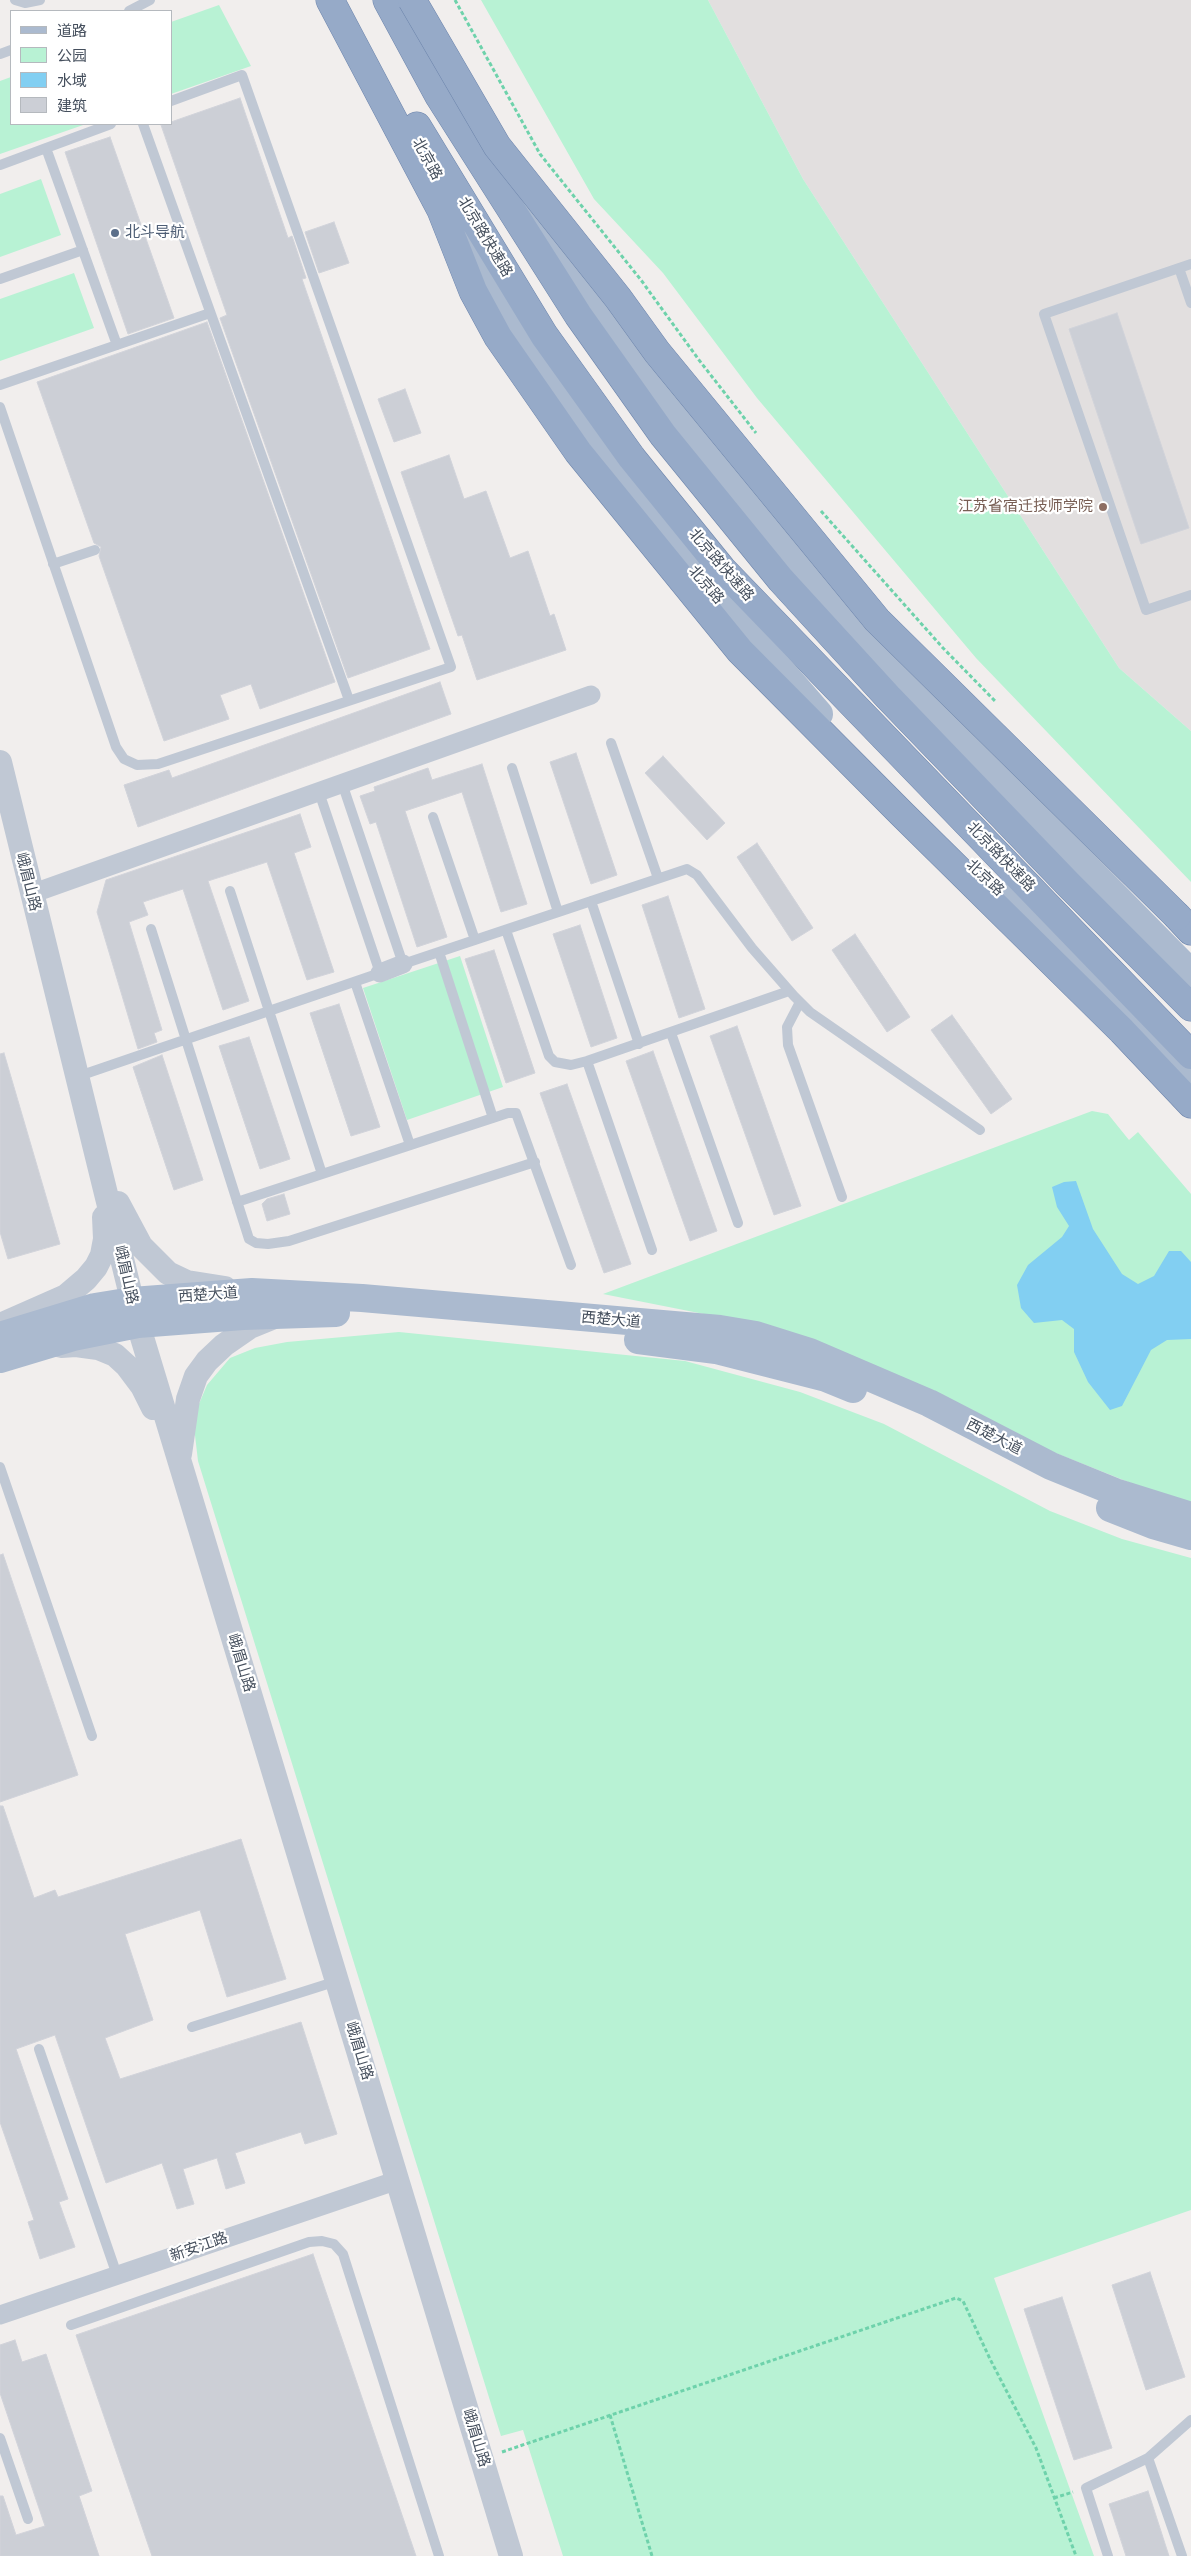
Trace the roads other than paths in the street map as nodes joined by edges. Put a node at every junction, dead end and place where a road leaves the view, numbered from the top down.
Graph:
1 (15, 0) edge
2 (40, 0) edge
3 (150, 0) edge
4 (330, 0) edge
5 (339, 0) edge
6 (347, 0) edge
7 (387, 0) edge
8 (412, 0) edge
9 (418, 0) edge
10 (131, 10) edge
11 (172, 101) edge
12 (108, 125) edge
13 (143, 125) edge
14 (46, 148) junction
15 (0, 165) edge
16 (83, 250) junction
17 (1191, 264) edge
18 (1179, 268) junction
19 (0, 279) edge
20 (1191, 303) edge
21 (210, 313) junction
22 (117, 345) junction
23 (0, 385) edge
24 (0, 408) edge
25 (95, 550) dead end
26 (53, 564) junction
27 (1191, 595) edge
28 (591, 695) dead end
29 (350, 700) junction
30 (611, 743) dead end
31 (0, 762) edge
32 (512, 768) dead end
33 (342, 783) junction
34 (318, 792) junction
35 (433, 817) dead end
36 (658, 878) junction
37 (230, 891) dead end
38 (31, 894) junction
39 (591, 901) junction
40 (558, 912) junction
41 (1184, 924) edge
42 (151, 929) dead end
43 (506, 930) junction
44 (475, 940) junction
45 (439, 952) junction
46 (404, 964) junction
47 (380, 973) junction
48 (1191, 973) edge
49 (355, 982) junction
50 (789, 991) junction
51 (800, 1002) junction
52 (1191, 1007) edge
53 (269, 1011) junction
54 (671, 1032) junction
55 (186, 1039) junction
56 (640, 1044) junction
57 (1191, 1055) edge
58 (587, 1061) junction
59 (79, 1076) junction
60 (1191, 1078) edge
61 (1191, 1104) edge
62 (493, 1118) junction
63 (980, 1130) dead end
64 (410, 1145) junction
65 (535, 1162) junction
66 (102, 1173) junction
67 (322, 1174) junction
68 (842, 1197) dead end
69 (237, 1202) junction
70 (738, 1223) dead end
71 (652, 1250) dead end
72 (571, 1265) dead end
73 (252, 1292) junction
74 (135, 1312) junction
75 (281, 1315) junction
76 (0, 1325) edge
77 (0, 1336) edge
78 (37, 1348) junction
79 (0, 1359) edge
80 (180, 1460) junction
81 (0, 1467) edge
82 (1191, 1516) edge
83 (1191, 1536) edge
84 (92, 1736) dead end
85 (338, 1981) junction
86 (192, 2027) dead end
87 (39, 2049) dead end
88 (398, 2180) junction
89 (118, 2275) junction
90 (0, 2315) edge
91 (71, 2325) dead end
92 (1191, 2420) edge
93 (0, 2438) edge
94 (1148, 2458) junction
95 (28, 2518) dead end
96 (439, 2556) edge
97 (512, 2556) edge
98 (1108, 2556) edge
99 (1182, 2556) edge

1 - 2 lane
3 - 10 lane
4 - 61 highway
5 - 60 main road, 北京路
6 - 57 highway, 北京路快速路
7 - 52 highway, 北京路快速路
8 - 41 highway, bridge
9 - 48 main road
11 - 29 lane
12 - 14 lane
13 - 21 lane
14 - 15 lane
14 - 16 lane
16 - 19 lane
16 - 22 lane
17 - 18 lane
18 - 20 lane
18 - 27 lane
21 - 22 lane
21 - 29 lane
22 - 23 lane
24 - 26 lane
25 - 26 lane
26 - 29 lane
28 - 33 street
30 - 36 lane
31 - 38 street, 峨眉山路
32 - 40 lane
33 - 34 street
33 - 46 lane
34 - 38 street
34 - 47 lane
35 - 44 lane
36 - 39 lane
36 - 50 lane
37 - 53 lane
38 - 59 street, 峨眉山路
39 - 40 lane
39 - 56 lane
40 - 43 lane
42 - 55 lane
43 - 44 lane
43 - 58 lane
44 - 45 lane
45 - 46 lane
45 - 62 lane
46 - 47 street
47 - 49 lane
49 - 53 lane
49 - 64 lane
50 - 51 lane
50 - 54 lane
51 - 63 lane
51 - 68 lane
53 - 55 lane
53 - 67 lane
54 - 56 lane
54 - 70 lane
55 - 59 lane
55 - 69 lane
56 - 58 lane
58 - 71 lane
59 - 66 street, 峨眉山路
62 - 64 lane
62 - 65 lane
64 - 67 lane
65 - 69 lane
65 - 72 lane
66 - 73 street
66 - 74 street, 峨眉山路
66 - 76 street
67 - 69 lane
73 - 74 main road, 西楚大道
73 - 82 main road, 西楚大道
74 - 75 main road, 西楚大道
74 - 77 main road, 西楚大道
74 - 78 main road, 西楚大道
74 - 80 street, 峨眉山路
75 - 80 street
75 - 83 main road, 西楚大道
78 - 79 main road, 西楚大道
78 - 80 street
80 - 85 street, 峨眉山路
81 - 84 lane
85 - 86 lane
85 - 88 street, 峨眉山路
87 - 89 lane
88 - 89 street, 新安江路
88 - 97 street, 峨眉山路
89 - 90 street, 新安江路
91 - 96 lane
92 - 94 lane
93 - 95 lane
94 - 98 lane
94 - 99 lane

